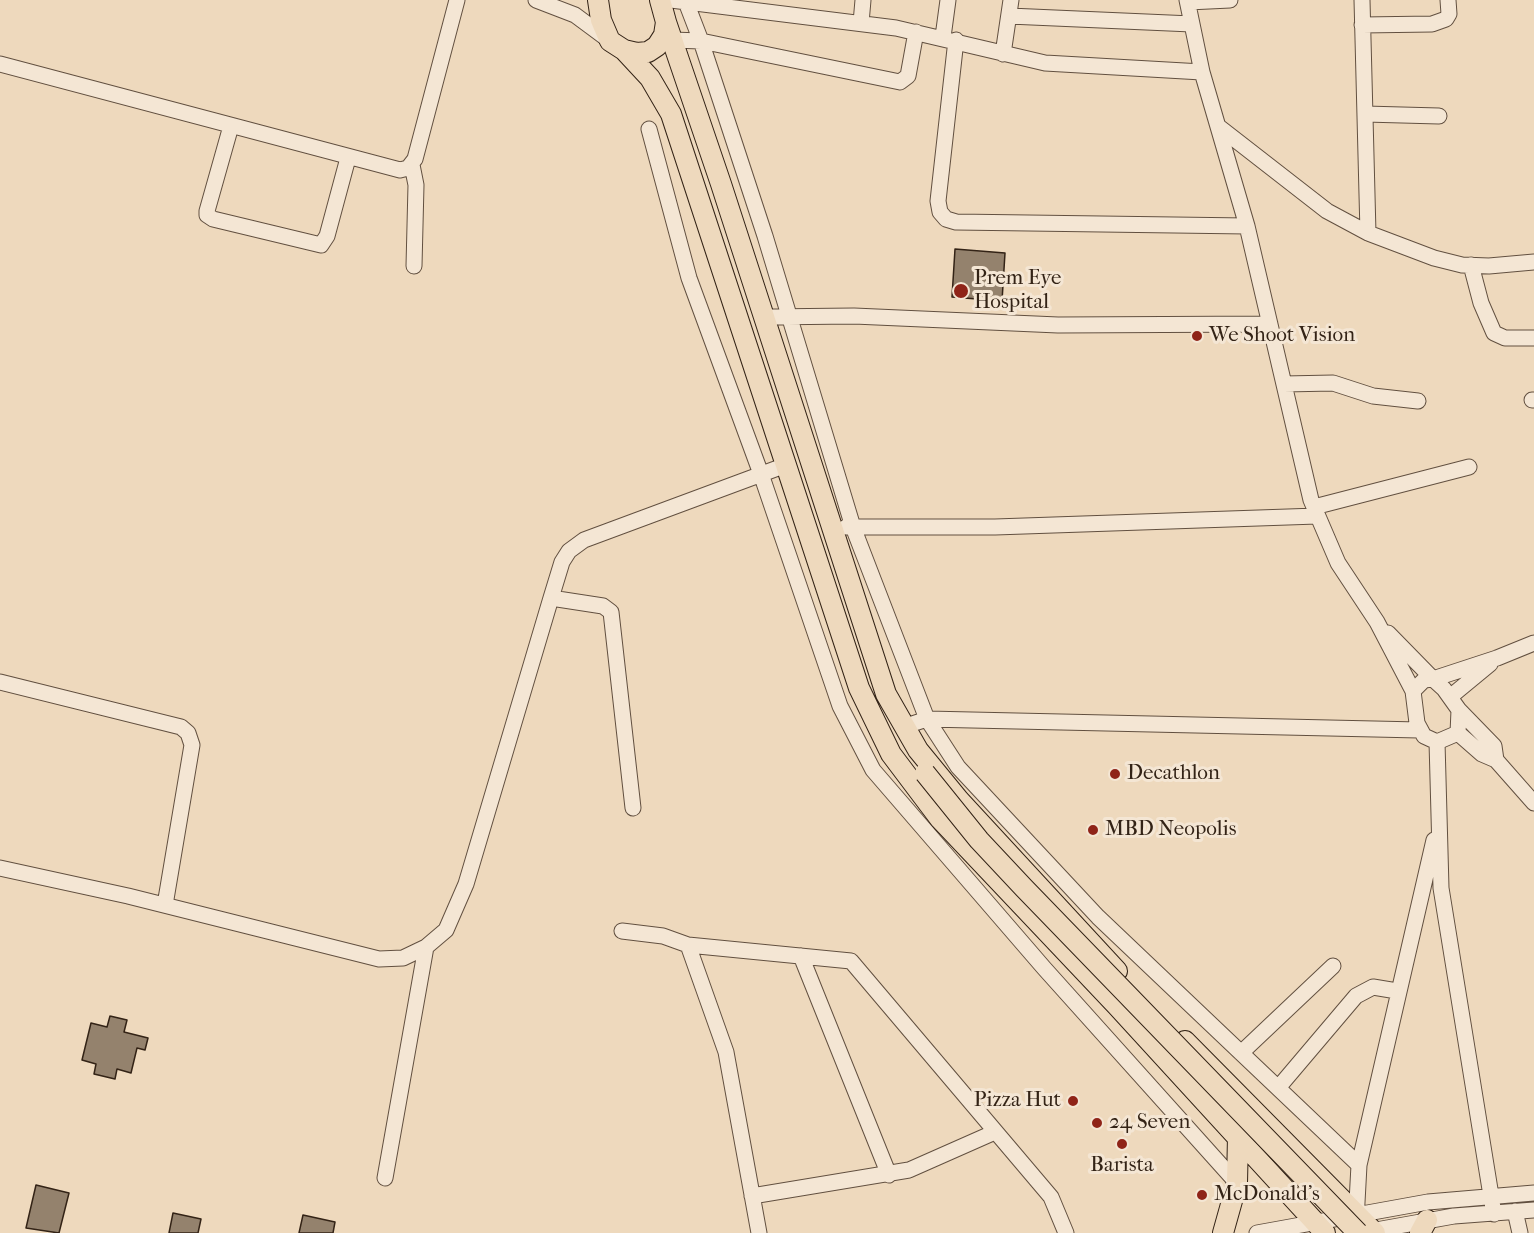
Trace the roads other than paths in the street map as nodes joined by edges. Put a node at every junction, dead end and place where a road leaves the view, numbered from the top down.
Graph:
1 (458, 0) edge
2 (536, 0) edge
3 (598, 0) edge
4 (660, 0) edge
5 (863, 0) edge
6 (948, 0) edge
7 (1011, 0) edge
8 (1230, 0) edge
9 (1362, 0) edge
10 (1448, 0) edge
11 (678, 1) edge
12 (1187, 1) edge
13 (782, 7) edge
14 (1009, 16) junction
15 (861, 23) junction
16 (1192, 24) junction
17 (1362, 25) junction
18 (669, 31) junction
19 (916, 32) junction
20 (949, 39) junction
21 (701, 41) junction
22 (617, 46) junction
23 (1003, 54) junction
24 (0, 64) edge
25 (1202, 72) junction
26 (1365, 114) junction
27 (1439, 116) dead end
28 (231, 126) junction
29 (1219, 127) junction
30 (649, 129) dead end
31 (348, 158) junction
32 (412, 165) junction
33 (1246, 226) junction
34 (1368, 233) junction
35 (1534, 262) edge
36 (1471, 265) junction
37 (414, 266) dead end
38 (764, 316) junction
39 (789, 316) junction
40 (1270, 324) junction
41 (1534, 338) edge
42 (1284, 384) junction
43 (1418, 401) dead end
44 (786, 465) junction
45 (1469, 466) dead end
46 (761, 474) junction
47 (1315, 512) junction
48 (831, 527) junction
49 (853, 527) junction
50 (551, 597) junction
51 (1377, 622) junction
52 (1534, 644) edge
53 (1497, 658) junction
54 (1433, 679) junction
55 (0, 682) edge
56 (1413, 692) junction
57 (1450, 696) junction
58 (1459, 710) junction
59 (927, 719) junction
60 (903, 727) junction
61 (1419, 730) junction
62 (1458, 733) junction
63 (1437, 742) junction
64 (918, 750) junction
65 (1496, 760) junction
66 (1534, 803) edge
67 (633, 808) dead end
68 (1439, 819) junction
69 (0, 868) edge
70 (165, 905) junction
71 (622, 931) dead end
72 (688, 945) junction
73 (426, 947) junction
74 (801, 956) junction
75 (1333, 966) dead end
76 (1397, 991) junction
77 (1241, 1053) junction
78 (1278, 1088) junction
79 (995, 1132) junction
80 (1238, 1136) junction
81 (1359, 1165) junction
82 (890, 1175) junction
83 (385, 1178) dead end
84 (1237, 1183) junction
85 (1534, 1193) edge
86 (752, 1196) junction
87 (1491, 1197) junction
88 (1534, 1210) edge
89 (1515, 1211) junction
90 (1494, 1214) junction
91 (1321, 1227) edge
92 (1423, 1227) edge
93 (1363, 1229) edge
94 (759, 1233) edge
95 (1066, 1233) edge
96 (1223, 1233) edge
97 (1257, 1233) edge
98 (1520, 1233) edge

1 - 32 street
2 - 22 street
3 - 22 main road
4 - 18 main road
5 - 15 street
6 - 20 street
7 - 14 street
8 - 12 street
9 - 17 street
10 - 17 street
11 - 13 street
11 - 21 street
12 - 16 street
13 - 15 street
14 - 16 street
14 - 23 street
15 - 19 street
16 - 25 street
17 - 26 street
18 - 21 street
18 - 22 main road
18 - 38 main road
19 - 20 street
19 - 21 street
20 - 23 street
20 - 33 street
21 - 39 street
22 - 44 main road
23 - 25 street
24 - 28 street
25 - 29 street
26 - 27 street
26 - 34 street
28 - 31 street
28 - 31 street
29 - 33 street
29 - 34 street
30 - 46 street
31 - 32 street
32 - 37 street
33 - 40 street
34 - 36 street
35 - 36 street
36 - 41 street
38 - 39 street
38 - 48 main road
39 - 40 street
39 - 49 street
40 - 42 street
42 - 43 street
42 - 47 street
44 - 46 street
44 - 80 main road
45 - 47 street
46 - 50 street
46 - 84 street
47 - 49 street
47 - 51 street
48 - 49 street
48 - 60 main road
49 - 59 street
50 - 67 street
50 - 73 street
51 - 54 street
51 - 56 street
52 - 53 street
53 - 54 street
53 - 57 street
54 - 56 street
54 - 57 street
55 - 70 street
56 - 61 street
57 - 58 street
58 - 62 street
58 - 65 street
59 - 60 street
59 - 61 street
59 - 77 street
60 - 64 main road
61 - 63 street
62 - 63 street
62 - 65 street
63 - 68 street
64 - 93 main road
64 - 93 main road, bridge
65 - 66 street
68 - 76 street
68 - 87 street
69 - 70 street
70 - 73 street
71 - 72 street
72 - 74 street
72 - 86 street
73 - 83 street
74 - 79 street
74 - 82 street
75 - 77 street
76 - 78 street
76 - 81 street
77 - 78 street
78 - 81 street
79 - 82 street
79 - 95 street
80 - 84 main road
80 - 91 main road
81 - 93 street
82 - 86 street
84 - 96 main road
85 - 87 street
86 - 94 street
87 - 90 street
87 - 93 street
88 - 89 street
89 - 90 street
89 - 98 street
90 - 92 street
91 - 93 street
91 - 97 street
92 - 93 street

